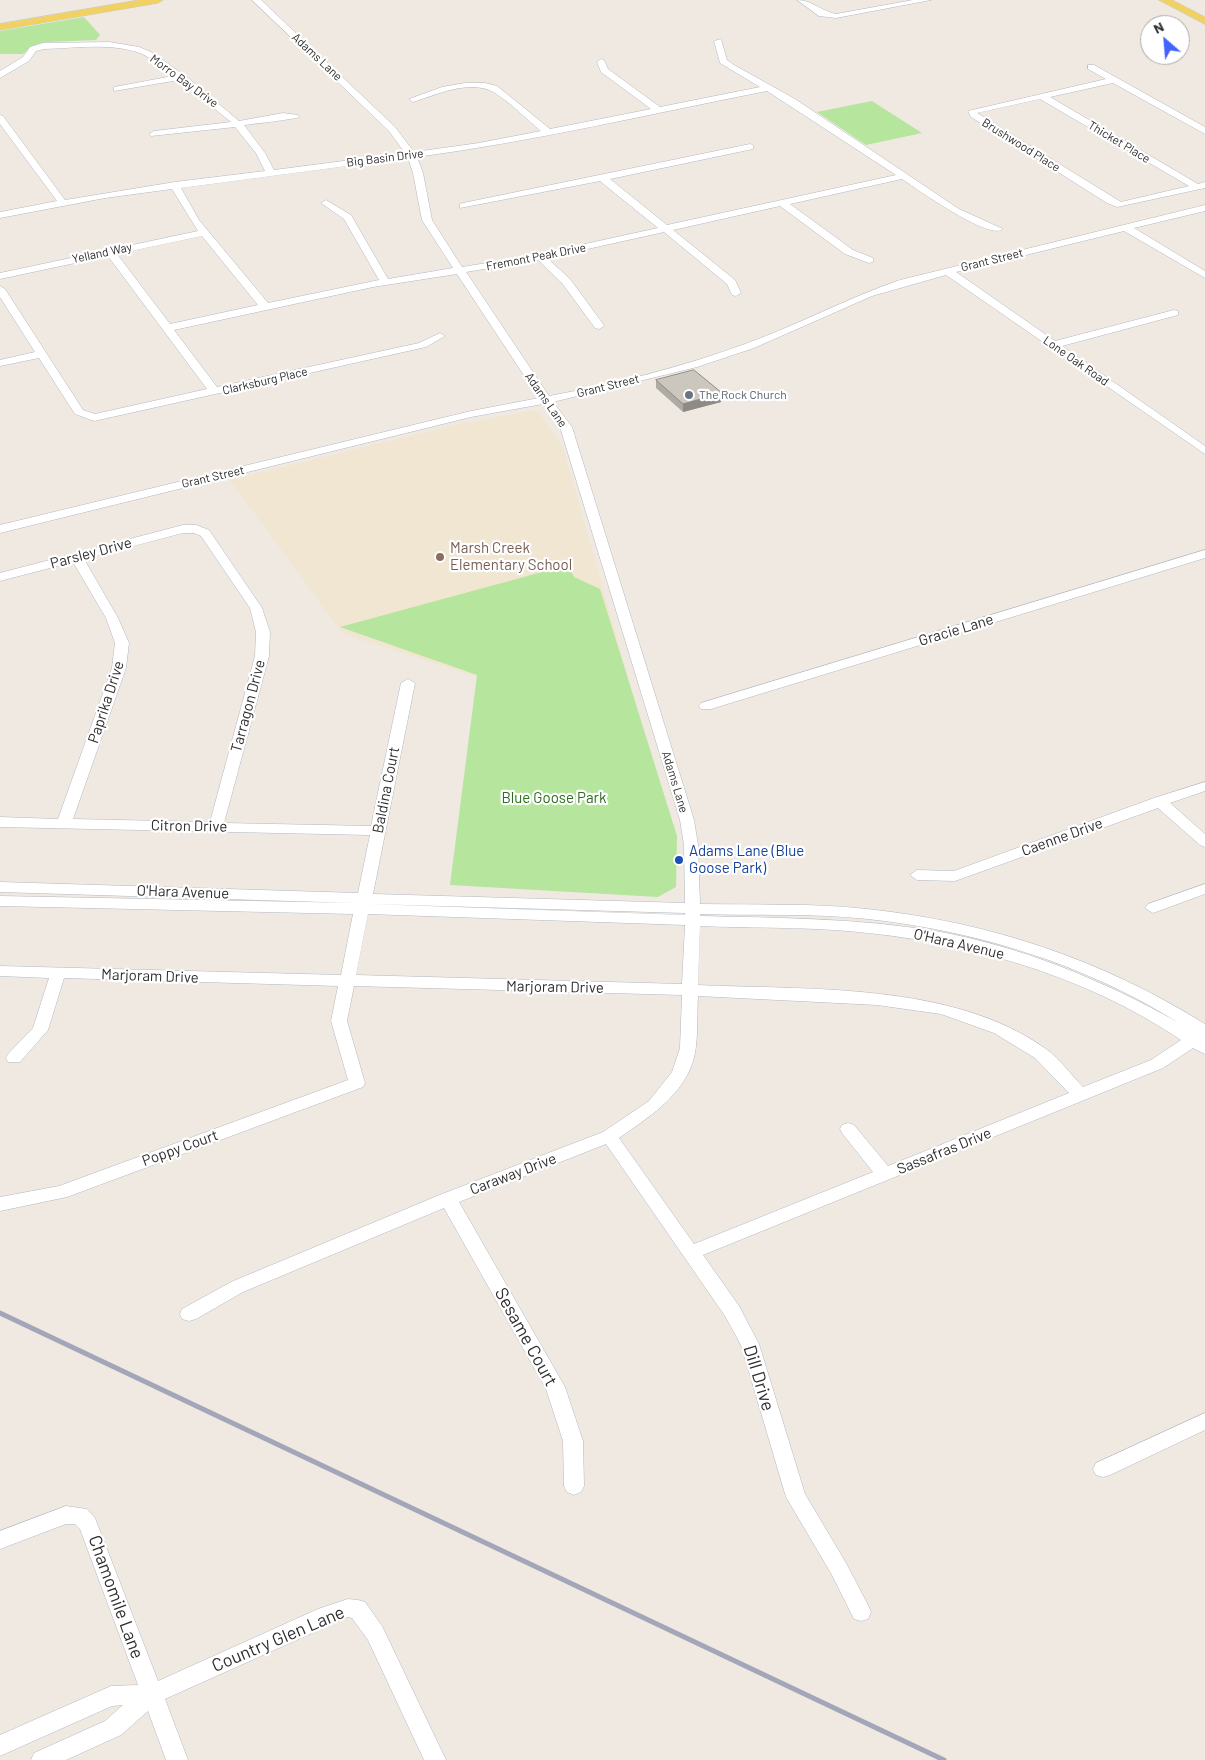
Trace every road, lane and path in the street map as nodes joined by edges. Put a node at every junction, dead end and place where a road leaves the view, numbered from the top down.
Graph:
1 (158, 0) edge
2 (256, 0) edge
3 (801, 0) edge
4 (927, 0) edge
5 (1164, 0) edge
6 (1173, 0) edge
7 (1205, 16) edge
8 (1205, 21) edge
9 (0, 27) edge
10 (718, 41) dead end
11 (601, 62) dead end
12 (1091, 67) dead end
13 (0, 75) edge
14 (180, 77) junction
15 (1114, 80) junction
16 (768, 88) junction
17 (117, 89) dead end
18 (1042, 96) junction
19 (413, 99) dead end
20 (658, 110) junction
21 (295, 117) dead end
22 (0, 118) edge
23 (236, 124) junction
24 (1205, 131) edge
25 (549, 133) junction
26 (154, 134) dead end
27 (750, 147) dead end
28 (411, 155) junction
29 (270, 172) junction
30 (903, 176) junction
31 (603, 178) junction
32 (174, 185) junction
33 (1201, 186) edge
34 (63, 203) junction
35 (326, 203) dead end
36 (782, 203) junction
37 (464, 206) dead end
38 (1205, 208) edge
39 (0, 215) edge
40 (998, 228) dead end
41 (1126, 228) junction
42 (666, 229) junction
43 (204, 233) junction
44 (110, 252) junction
45 (540, 257) junction
46 (869, 260) dead end
47 (1205, 263) edge
48 (1191, 266) junction
49 (460, 271) junction
50 (948, 271) junction
51 (1205, 275) edge
52 (0, 276) edge
53 (385, 282) junction
54 (0, 289) edge
55 (736, 293) dead end
56 (265, 306) junction
57 (1174, 313) dead end
58 (600, 326) dead end
59 (168, 328) junction
60 (440, 336) dead end
61 (1053, 345) junction
62 (42, 354) junction
63 (0, 363) edge
64 (215, 392) junction
65 (546, 400) junction
66 (1205, 452) edge
67 (0, 529) edge
68 (183, 529) joint
69 (1205, 554) edge
70 (77, 557) junction
71 (0, 577) edge
72 (408, 683) dead end
73 (706, 706) dead end
74 (1205, 786) edge
75 (1159, 801) junction
76 (0, 822) edge
77 (64, 823) junction
78 (216, 827) junction
79 (378, 831) junction
80 (1205, 842) edge
81 (917, 875) dead end
82 (0, 887) edge
83 (1205, 889) edge
84 (0, 902) edge
85 (364, 903) junction
86 (1153, 908) dead end
87 (693, 915) junction
88 (0, 971) edge
89 (58, 973) junction
90 (346, 982) junction
91 (691, 990) junction
92 (1201, 1040) edge
93 (14, 1058) dead end
94 (357, 1083) joint
95 (1081, 1095) junction
96 (848, 1129) dead end
97 (609, 1136) junction
98 (885, 1175) junction
99 (448, 1199) junction
100 (0, 1204) edge
101 (690, 1253) junction
102 (189, 1314) dead end
103 (1205, 1420) edge
104 (1103, 1468) dead end
105 (574, 1486) dead end
106 (0, 1540) edge
107 (861, 1612) dead end
108 (152, 1694) junction
109 (0, 1746) edge
110 (42, 1760) edge
111 (178, 1760) edge
112 (435, 1760) edge

1 - 9 main road
2 - 28 street, Adams Lane
3 - 4 street
5 - 8 main road
6 - 7 main road
10 - 16 street
11 - 20 street
12 - 15 street
13 - 14 street, Morro Bay Drive
14 - 17 street
14 - 23 street, Morro Bay Drive
15 - 18 street, Brushwood Place
15 - 24 street
16 - 20 street, Big Basin Drive
16 - 30 street
18 - 33 street, Thicket Place
18 - 33 street, Brushwood Place
19 - 25 street
20 - 25 street, Big Basin Drive
21 - 23 street
22 - 34 street
23 - 26 street
23 - 29 street, Morro Bay Drive
25 - 28 street, Big Basin Drive
27 - 31 street
28 - 29 street, Big Basin Drive
28 - 49 street, Adams Lane
29 - 32 street, Big Basin Drive
30 - 36 street, Fremont Peak Drive
30 - 40 street
31 - 37 street
31 - 42 street
32 - 34 street, Big Basin Drive
32 - 43 street
34 - 39 street, Big Basin Drive
35 - 53 street
36 - 42 street, Fremont Peak Drive
36 - 46 street
38 - 41 street, Grant Street
41 - 48 street
41 - 50 street, Grant Street
42 - 45 street, Fremont Peak Drive
42 - 55 street
43 - 44 street, Yelland Way
43 - 56 street
44 - 52 street, Yelland Way
44 - 59 street
45 - 49 street, Fremont Peak Drive
45 - 58 street
47 - 48 street
48 - 51 street
49 - 53 street, Fremont Peak Drive
49 - 65 street, Adams Lane
50 - 61 street, Lone Oak Road
50 - 65 street, Grant Street
53 - 56 street, Fremont Peak Drive
54 - 62 street
56 - 59 street, Fremont Peak Drive
57 - 61 street
59 - 64 street
60 - 64 street, Clarksburg Place
61 - 66 street, Lone Oak Road
62 - 63 street
62 - 64 street, Clarksburg Place
65 - 67 street, Grant Street
65 - 87 street, Adams Lane
68 - 70 street, Parsley Drive
68 - 78 street, Tarragon Drive
69 - 73 street, Gracie Lane
70 - 71 street, Parsley Drive
70 - 77 street, Paprika Drive
72 - 79 street, Baldina Court
74 - 75 street, Caenne Drive
75 - 80 street
75 - 81 street, Caenne Drive
76 - 77 street, Citron Drive
77 - 78 street, Citron Drive
78 - 79 street, Citron Drive
79 - 85 street, Baldina Court
82 - 85 street, O'Hara Avenue
83 - 86 street
84 - 85 street, O'Hara Avenue
85 - 87 street, O'Hara Avenue
85 - 90 street, Baldina Court
87 - 91 street, Caraway Drive
87 - 92 street, O'Hara Avenue
88 - 89 street, Marjoram Drive
89 - 90 street, Marjoram Drive
89 - 93 street
90 - 91 street, Marjoram Drive
90 - 94 street, Baldina Court
91 - 95 street, Marjoram Drive
91 - 97 street, Caraway Drive
92 - 95 street, Sassafras Drive
94 - 100 street, Poppy Court
95 - 98 street, Sassafras Drive
96 - 98 street
97 - 99 street, Caraway Drive
97 - 101 street, Dill Drive
98 - 101 street, Sassafras Drive
99 - 102 street, Caraway Drive
99 - 105 street, Sesame Court
101 - 107 street, Dill Drive
103 - 104 street
106 - 108 street, Chamomile Lane
108 - 109 street, Country Glen Lane
108 - 110 street, Country Glen Lane
108 - 111 street, Chamomile Lane
108 - 112 street, Country Glen Lane

